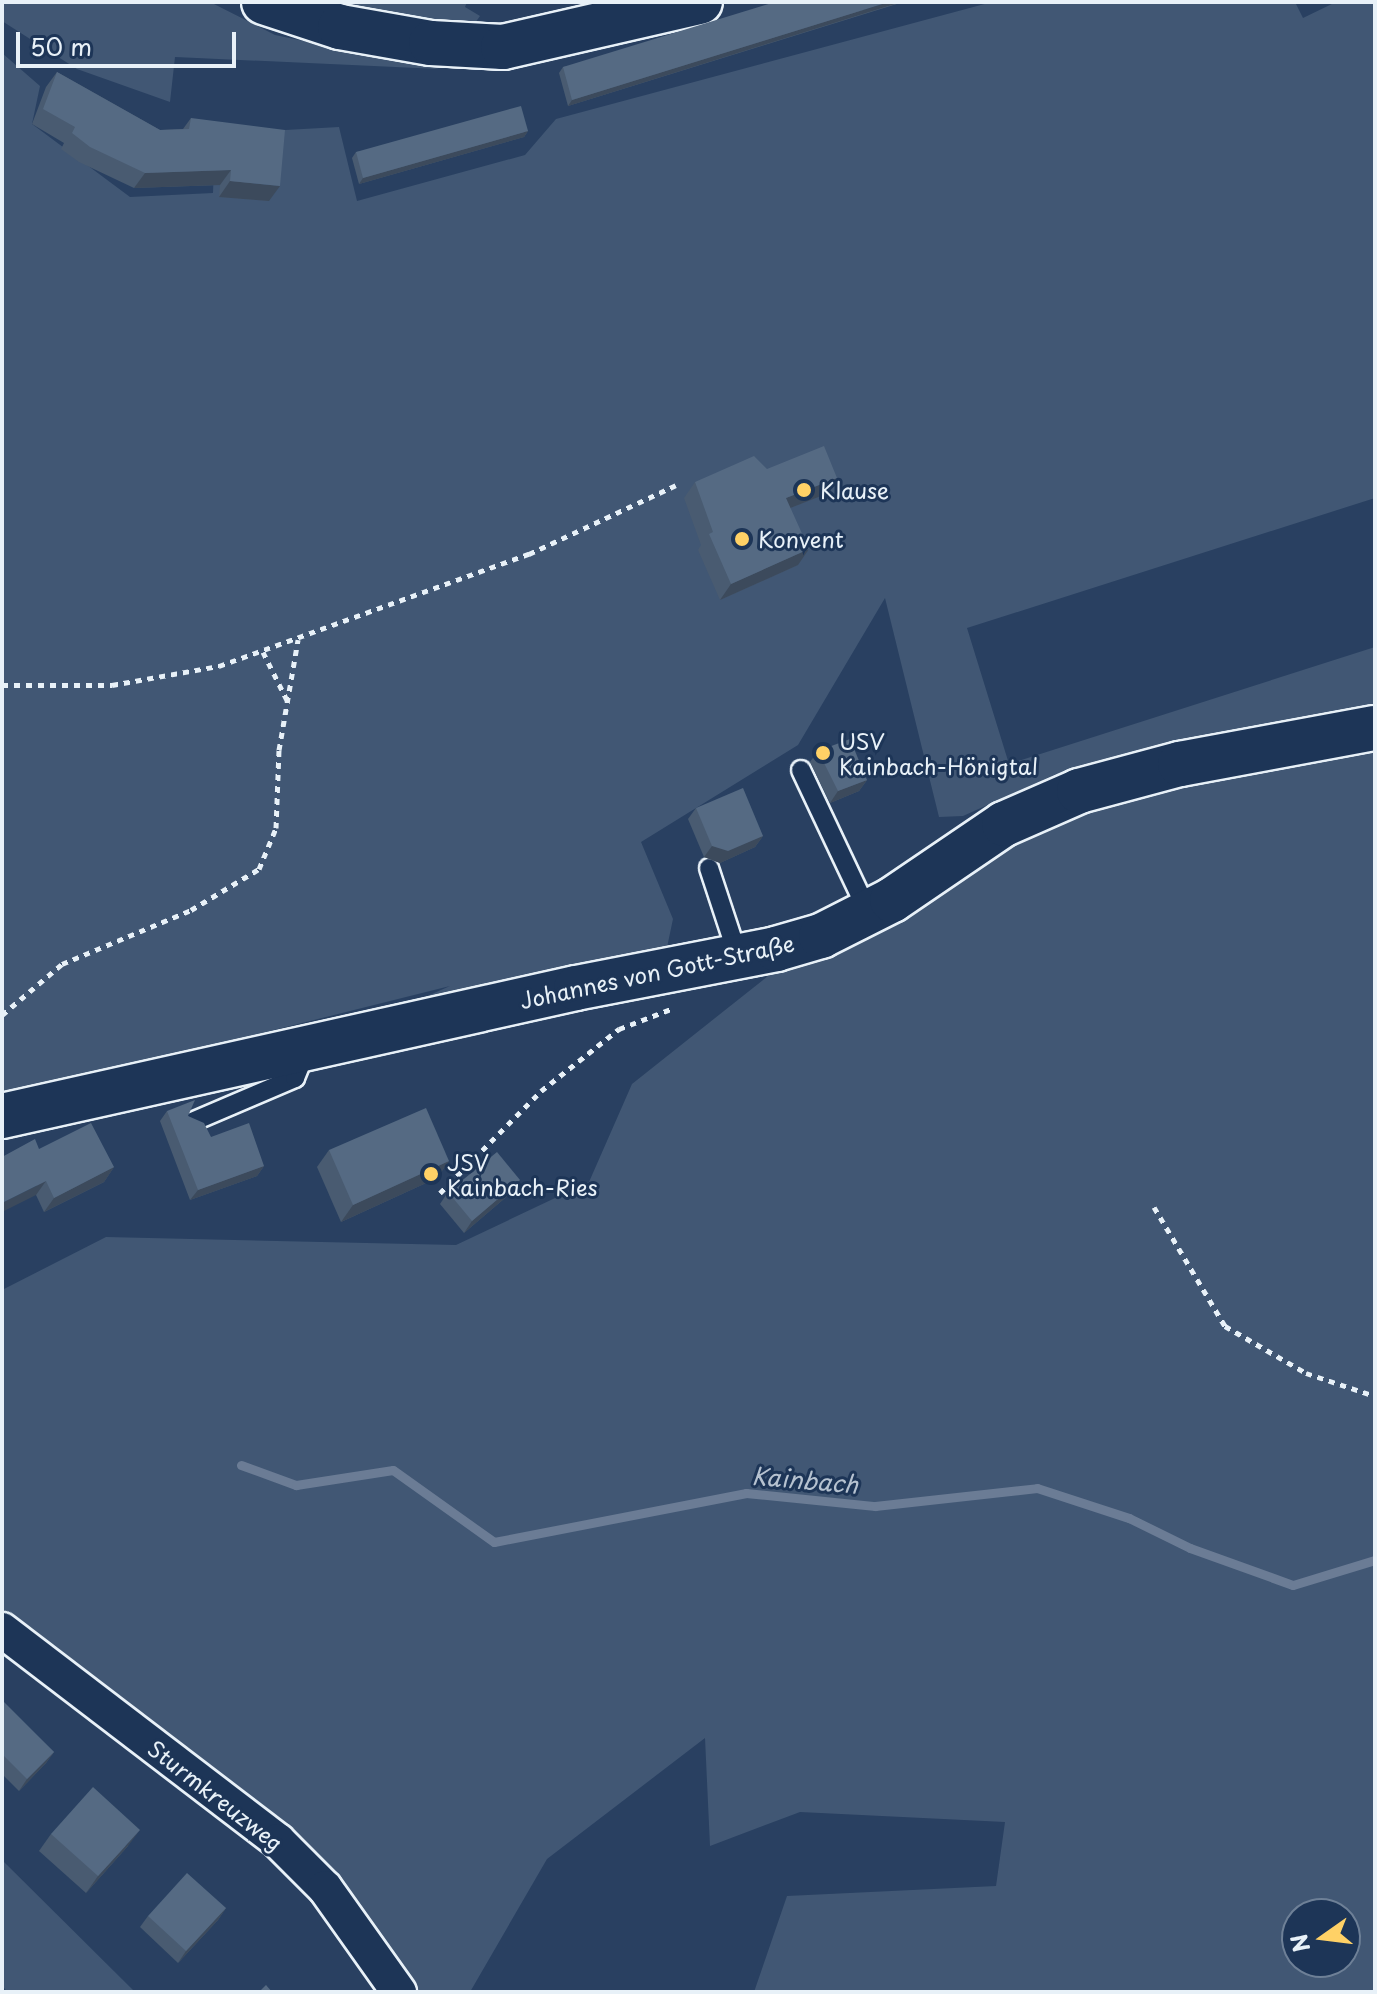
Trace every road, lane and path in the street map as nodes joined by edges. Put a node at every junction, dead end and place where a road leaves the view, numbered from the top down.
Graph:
1 (264, 2) edge
2 (700, 2) edge
3 (676, 485) dead end
4 (298, 640) junction
5 (263, 652) junction
6 (2, 685) edge
7 (287, 701) junction
8 (1375, 728) edge
9 (801, 770) dead end
10 (709, 868) dead end
11 (868, 912) junction
12 (738, 956) junction
13 (684, 1004) dead end
14 (2, 1015) edge
15 (309, 1046) junction
16 (2, 1116) edge
17 (192, 1122) edge
18 (440, 1193) dead end
19 (1154, 1207) dead end
20 (1375, 1396) edge
21 (8, 1642) edge
22 (399, 1992) edge

1 - 2 street
3 - 4 path
4 - 5 path
4 - 7 path
5 - 6 path
5 - 7 path
7 - 14 path
8 - 11 street, Johannes von Gott-Straße
9 - 11 lane
10 - 12 lane
11 - 12 street, Johannes von Gott-Straße
12 - 15 street, Johannes von Gott-Straße
13 - 18 path
15 - 16 street, Johannes von Gott-Straße
15 - 17 lane
19 - 20 path
21 - 22 street, Sturmkreuzweg

